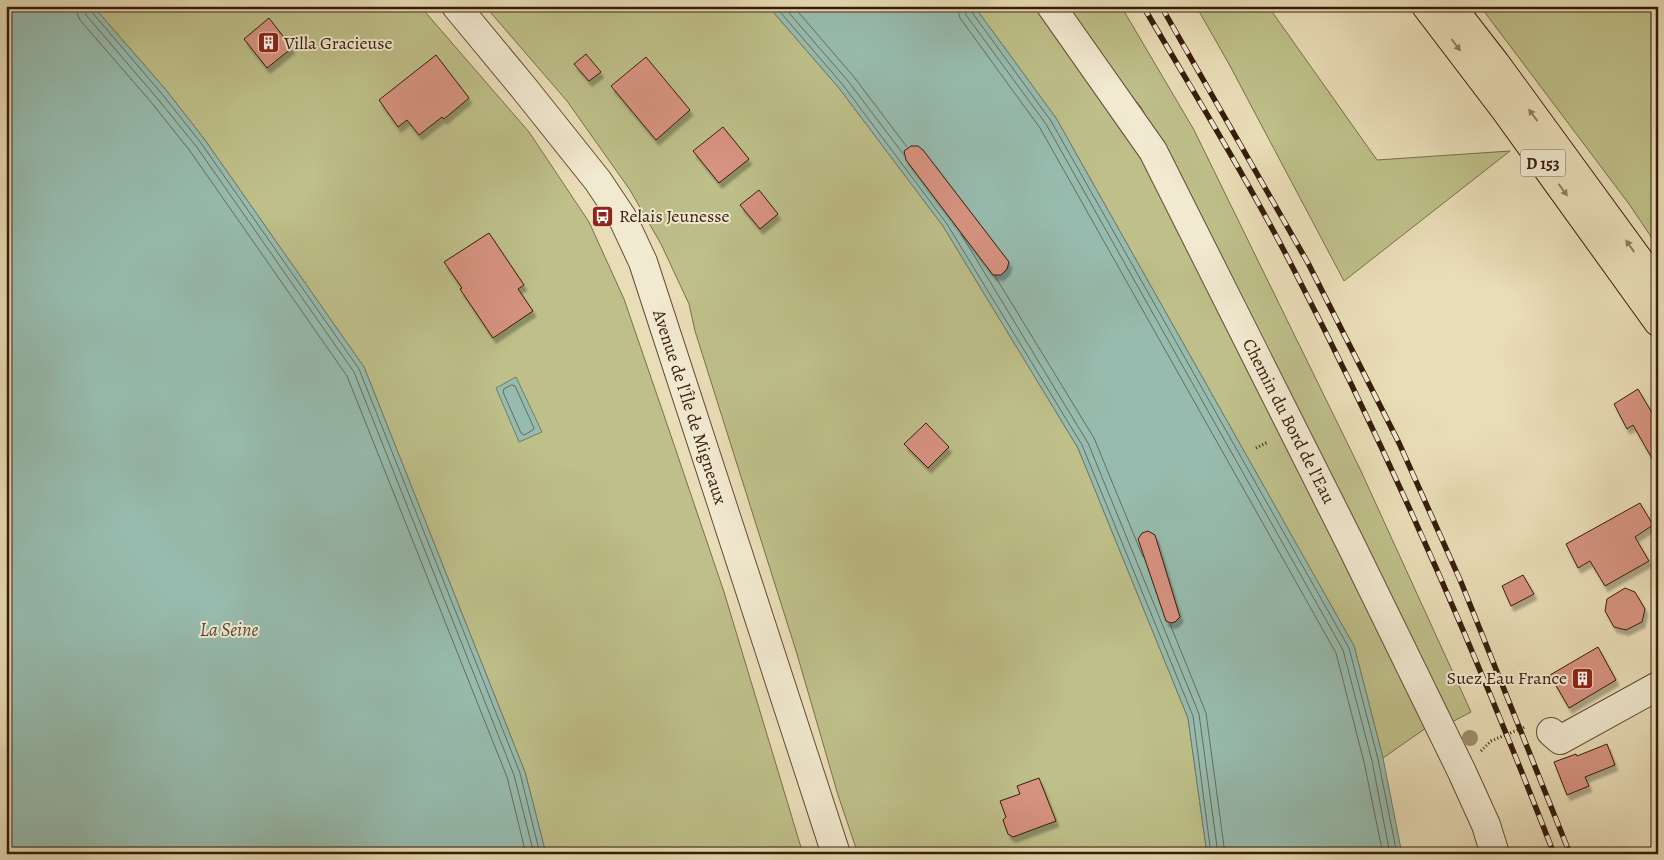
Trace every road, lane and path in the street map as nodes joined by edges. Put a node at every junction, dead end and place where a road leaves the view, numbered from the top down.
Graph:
1 (456, 6) edge
2 (1051, 6) edge
3 (1426, 6) edge
4 (1451, 6) edge
5 (1658, 286) edge
6 (1658, 322) edge
7 (1658, 686) edge
8 (1551, 732) joint
9 (1462, 772) junction
10 (836, 854) edge
11 (1496, 854) edge

1 - 10 street, Avenue de l'Île de Migneaux
2 - 9 street, Chemin du Bord de l'Eau
3 -> 6 main road, D 153
5 -> 4 main road, D 153
7 - 8 street
8 - 9 path
9 - 11 street, Chemin du Bord de l'Eau

